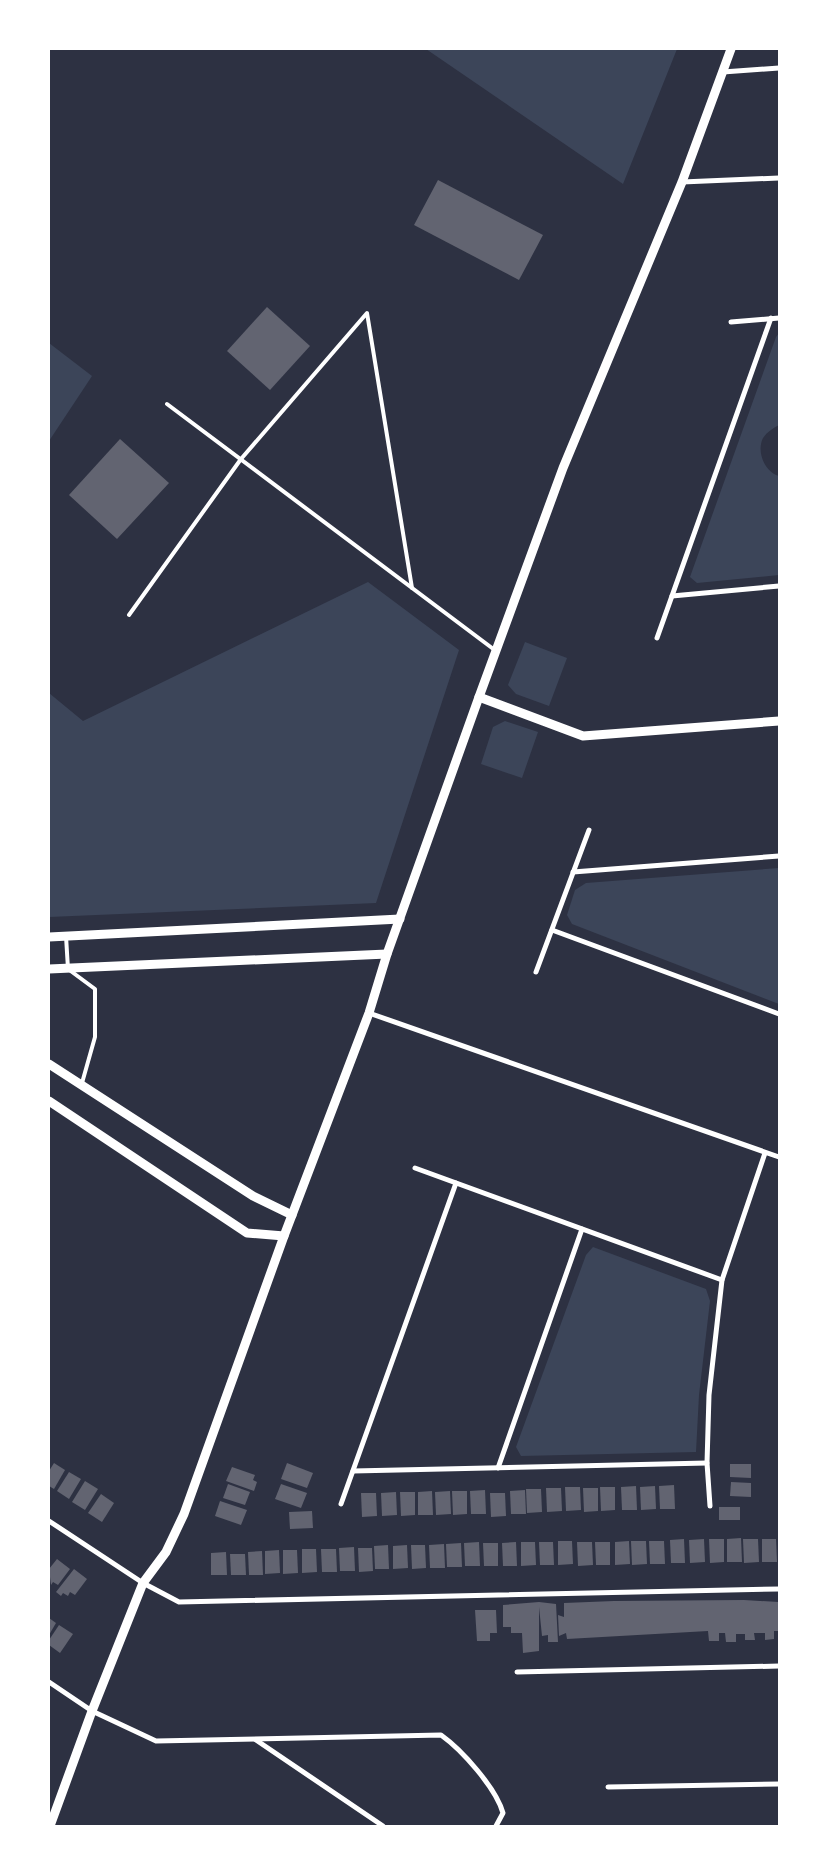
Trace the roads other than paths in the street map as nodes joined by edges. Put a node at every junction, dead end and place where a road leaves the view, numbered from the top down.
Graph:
1 (731, 49) edge
2 (779, 68) edge
3 (723, 72) junction
4 (779, 178) edge
5 (682, 182) junction
6 (771, 318) junction
7 (779, 318) edge
8 (731, 322) dead end
9 (167, 404) dead end
10 (242, 459) junction
11 (779, 586) edge
12 (412, 588) junction
13 (672, 596) junction
14 (129, 615) dead end
15 (657, 638) dead end
16 (496, 651) junction
17 (479, 697) junction
18 (779, 721) edge
19 (589, 830) dead end
20 (779, 856) edge
21 (574, 872) junction
22 (400, 919) junction
23 (552, 930) junction
24 (66, 936) junction
25 (49, 937) edge
26 (387, 954) junction
27 (49, 969) edge
28 (68, 969) junction
29 (536, 972) dead end
30 (369, 1012) junction
31 (779, 1014) edge
32 (49, 1064) edge
33 (82, 1086) junction
34 (49, 1101) edge
35 (765, 1153) junction
36 (779, 1157) edge
37 (415, 1168) dead end
38 (456, 1183) junction
39 (292, 1215) junction
40 (582, 1229) junction
41 (284, 1236) junction
42 (722, 1280) junction
43 (707, 1463) junction
44 (498, 1468) junction
45 (353, 1472) junction
46 (341, 1504) dead end
47 (710, 1506) dead end
48 (49, 1521) edge
49 (143, 1583) junction
50 (779, 1589) edge
51 (779, 1666) edge
52 (517, 1672) dead end
53 (49, 1682) edge
54 (92, 1711) junction
55 (255, 1740) junction
56 (779, 1784) edge
57 (608, 1787) dead end
58 (50, 1826) edge
59 (383, 1826) edge
60 (496, 1826) edge

1 - 3 street
2 - 3 street
3 - 5 street
4 - 5 street
5 - 16 street
6 - 7 street
6 - 8 street
6 - 13 street
9 - 10 lane
10 - 12 lane
10 - 12 lane
10 - 14 lane
11 - 13 street
12 - 16 lane
13 - 15 street
16 - 17 street
17 - 18 street
17 - 22 street
19 - 21 street
20 - 21 street
21 - 23 street
22 - 24 street
22 - 26 street
23 - 29 street
23 - 31 street
24 - 25 street
24 - 28 lane
26 - 28 street
26 - 30 street
27 - 28 street
28 - 33 lane
30 - 35 street
30 - 39 street
32 - 33 street
33 - 39 street
34 - 41 street
35 - 36 street
35 - 42 street
37 - 38 street
38 - 40 street
38 - 45 street
39 - 41 street
40 - 42 street
40 - 44 street
41 - 49 street
42 - 43 street
43 - 44 street
43 - 47 street
44 - 45 street
45 - 46 street
48 - 49 street
49 - 50 street
49 - 54 street
51 - 52 street
53 - 54 street
54 - 55 street
54 - 58 street
55 - 59 street
55 - 60 street
56 - 57 street

